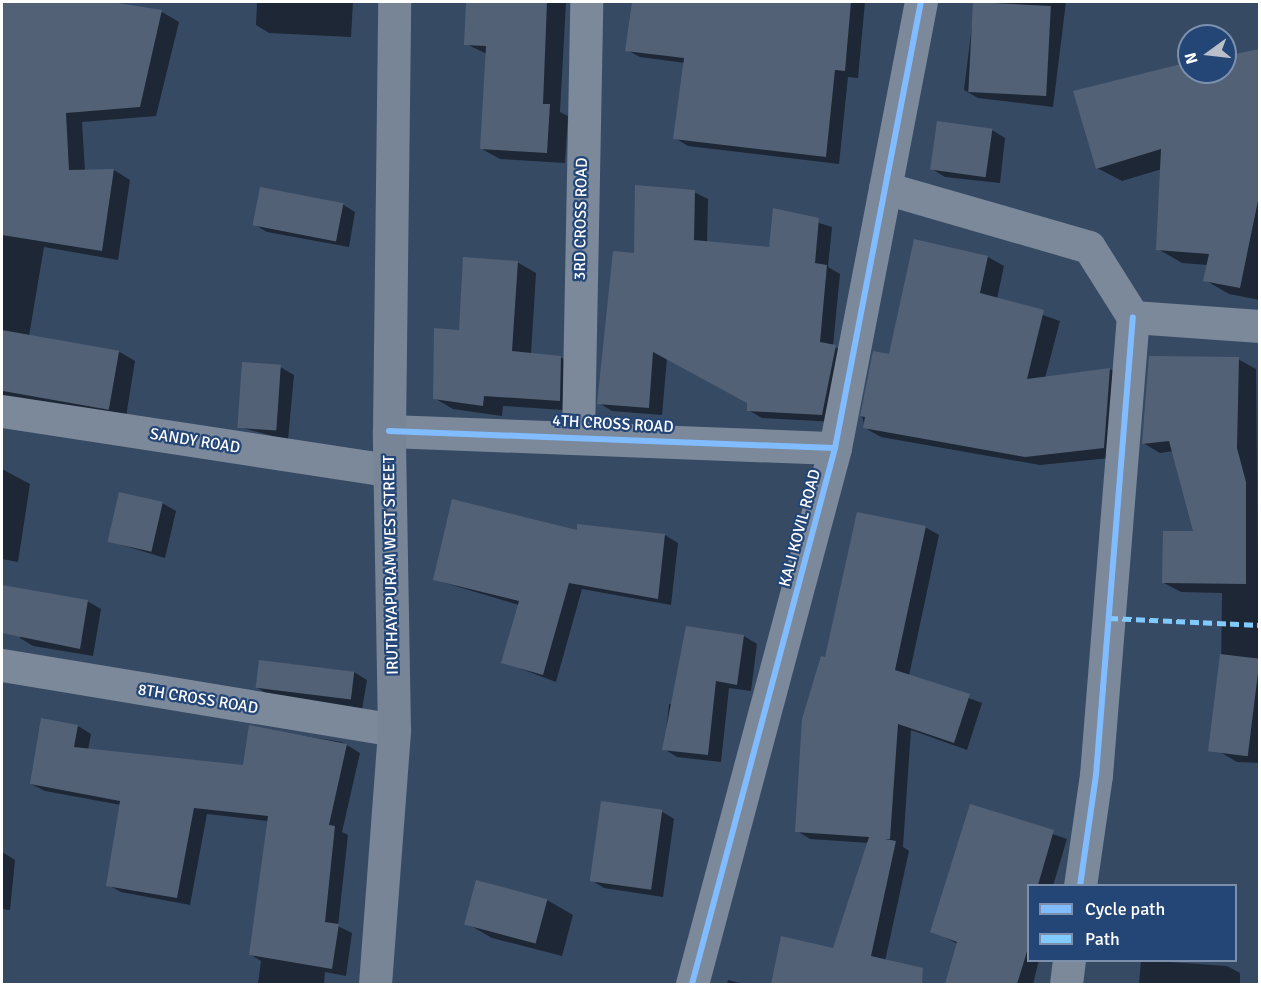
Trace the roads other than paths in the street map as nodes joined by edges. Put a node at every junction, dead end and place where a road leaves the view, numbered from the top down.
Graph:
1 (394, 2) edge
2 (586, 2) edge
3 (921, 2) edge
4 (885, 188) junction
5 (1134, 317) junction
6 (1260, 326) edge
7 (2, 411) edge
8 (389, 431) junction
9 (578, 436) junction
10 (835, 448) junction
11 (389, 470) junction
12 (2, 665) edge
13 (394, 730) junction
14 (1080, 884) edge
15 (1070, 962) edge
16 (375, 984) edge
17 (692, 984) edge
18 (1066, 984) edge

1 - 8 main road, IRUTHAYAPURAM WEST STREET
2 - 9 street, 3RD CROSS ROAD
3 - 4 street, KALI KOVIL ROAD
4 - 5 street
4 - 10 street, KALI KOVIL ROAD
5 - 6 street
5 - 14 street
7 - 11 street, SANDY ROAD
8 - 9 street, 4TH CROSS ROAD
8 - 11 main road, IRUTHAYAPURAM WEST STREET
9 - 10 street, 4TH CROSS ROAD
10 - 17 street, KALI KOVIL ROAD
11 - 13 main road, IRUTHAYAPURAM WEST STREET
12 - 13 street, 8TH CROSS ROAD
13 - 16 main road, IRUTHAYAPURAM WEST STREET
15 - 18 street

